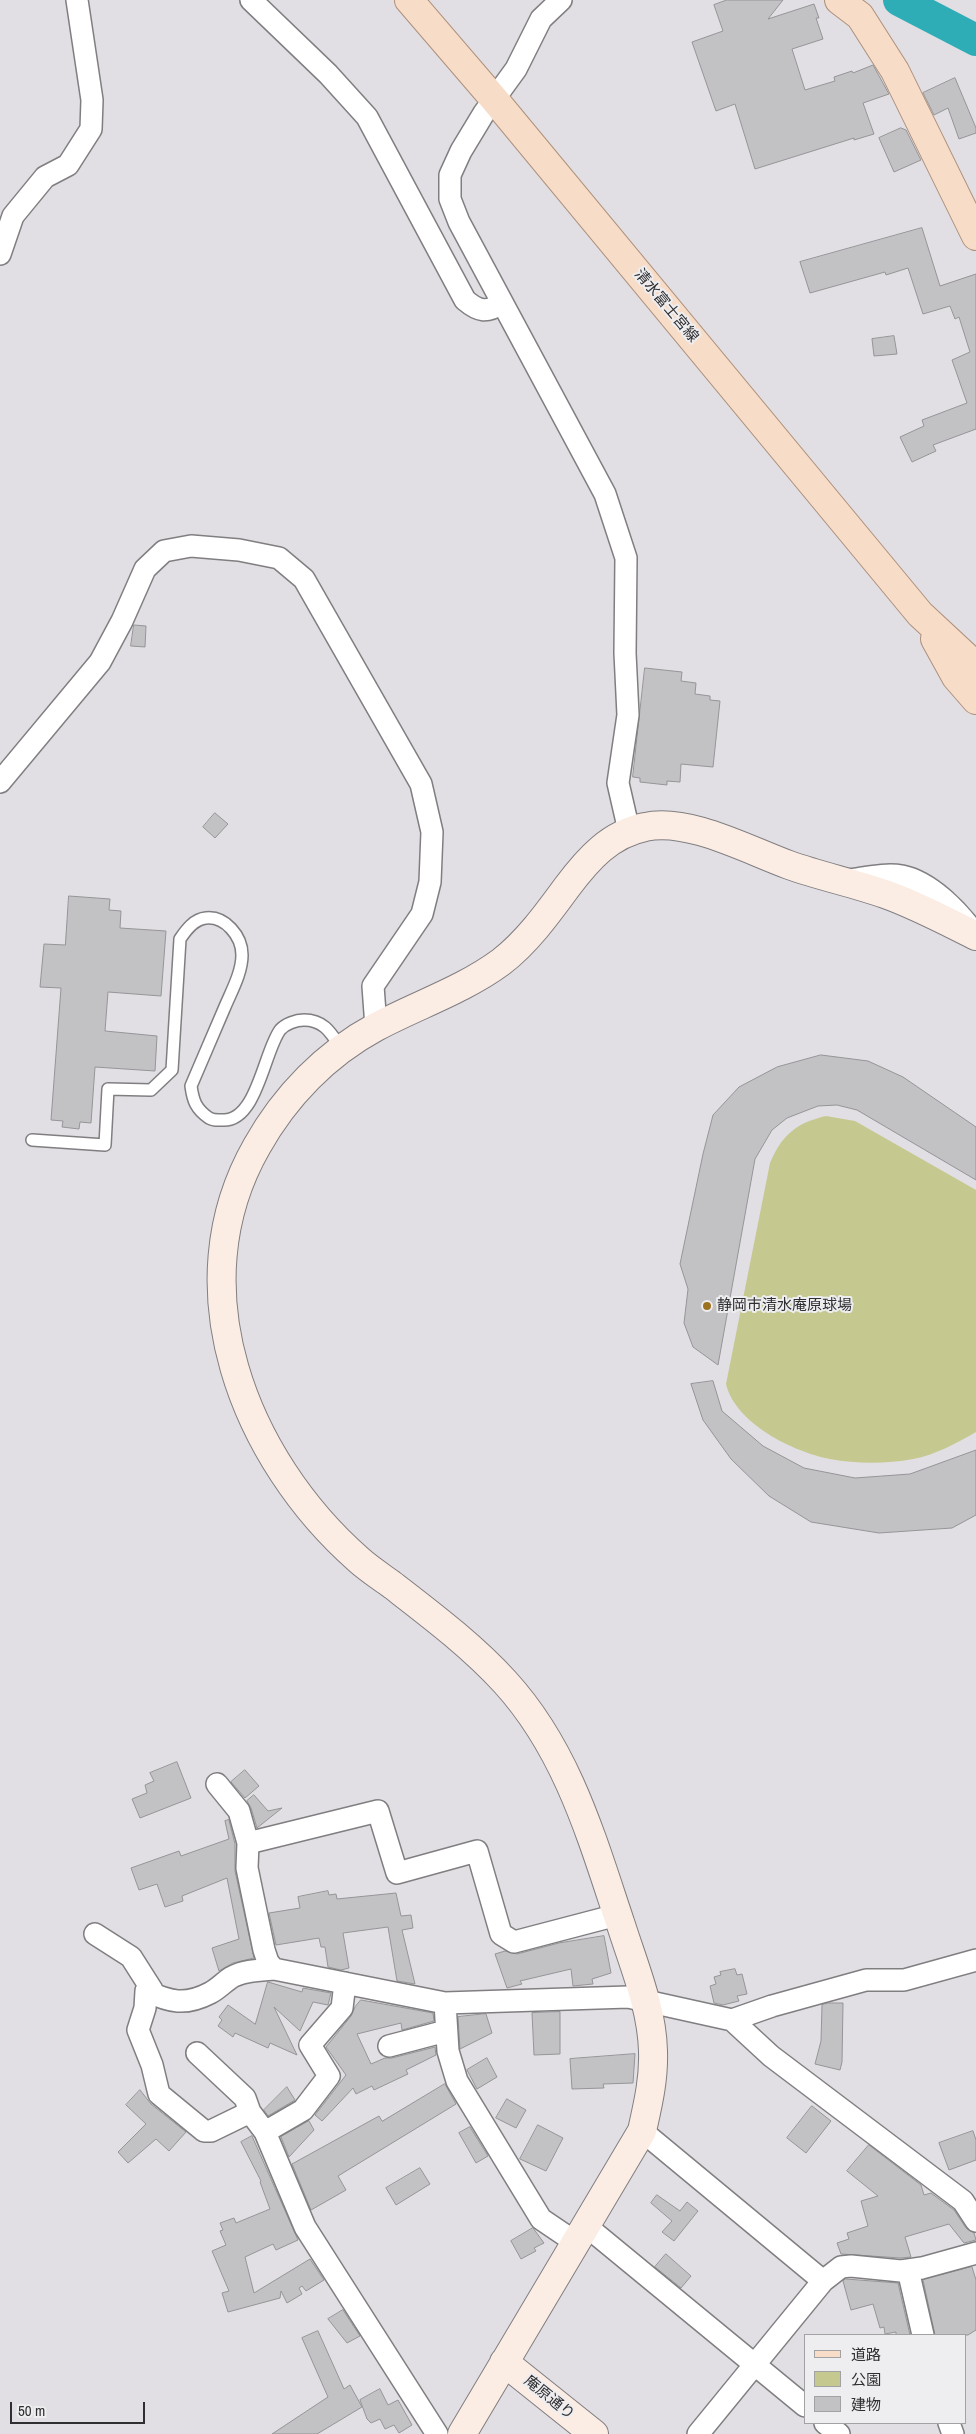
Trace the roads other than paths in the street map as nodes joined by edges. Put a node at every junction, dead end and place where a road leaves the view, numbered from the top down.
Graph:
1 (77, 0) edge
2 (251, 0) edge
3 (409, 0) edge
4 (561, 0) edge
5 (839, 0) edge
6 (494, 99) junction
7 (976, 236) edge
8 (0, 254) edge
9 (502, 303) junction
10 (920, 614) junction
11 (976, 666) edge
12 (976, 700) edge
13 (0, 782) edge
14 (629, 831) junction
15 (976, 936) edge
16 (376, 1027) junction
17 (341, 1048) junction
18 (32, 1140) dead end
19 (217, 1784) dead end
20 (248, 1844) junction
21 (617, 1915) junction
22 (96, 1934) dead end
23 (976, 1960) edge
24 (274, 1969) junction
25 (345, 1983) junction
26 (146, 1990) junction
27 (645, 1999) junction
28 (445, 2003) junction
29 (732, 2020) junction
30 (446, 2031) junction
31 (389, 2046) dead end
32 (197, 2053) dead end
33 (250, 2112) junction
34 (642, 2131) junction
35 (265, 2132) junction
36 (976, 2221) edge
37 (580, 2233) junction
38 (976, 2253) edge
39 (908, 2270) junction
40 (823, 2282) junction
41 (924, 2334) edge
42 (504, 2362) junction
43 (754, 2364) junction
44 (804, 2405) edge
45 (826, 2424) edge
46 (437, 2434) edge
47 (462, 2434) edge
48 (594, 2434) edge
49 (698, 2434) edge
50 (839, 2434) edge

1 - 8 street
2 - 9 street
3 - 6 main road, 清水富士宮線
4 - 6 street
5 - 7 main road
6 - 9 street
6 - 10 main road, 清水富士宮線
9 - 14 street
10 - 11 main road, 清水富士宮線
10 - 12 main road, 清水富士宮線
13 - 16 street
14 - 15 street
14 - 16 street
16 - 17 street
17 - 18 lane
17 - 21 street
19 - 20 street
20 - 21 street
20 - 24 street
21 - 27 street
22 - 26 street
23 - 29 street
24 - 25 street
24 - 26 street
25 - 28 street
25 - 35 street
26 - 33 street
27 - 28 street
27 - 29 street
27 - 34 street
28 - 30 street
29 - 36 street
30 - 31 street
30 - 37 street
32 - 33 street
33 - 35 street
34 - 37 street
34 - 40 street
35 - 46 street
37 - 42 street
37 - 43 street
38 - 39 street
39 - 40 street
39 - 41 street
40 - 43 street
42 - 47 street
42 - 48 street, 庵原通り
43 - 44 street
43 - 49 street
45 - 50 street

